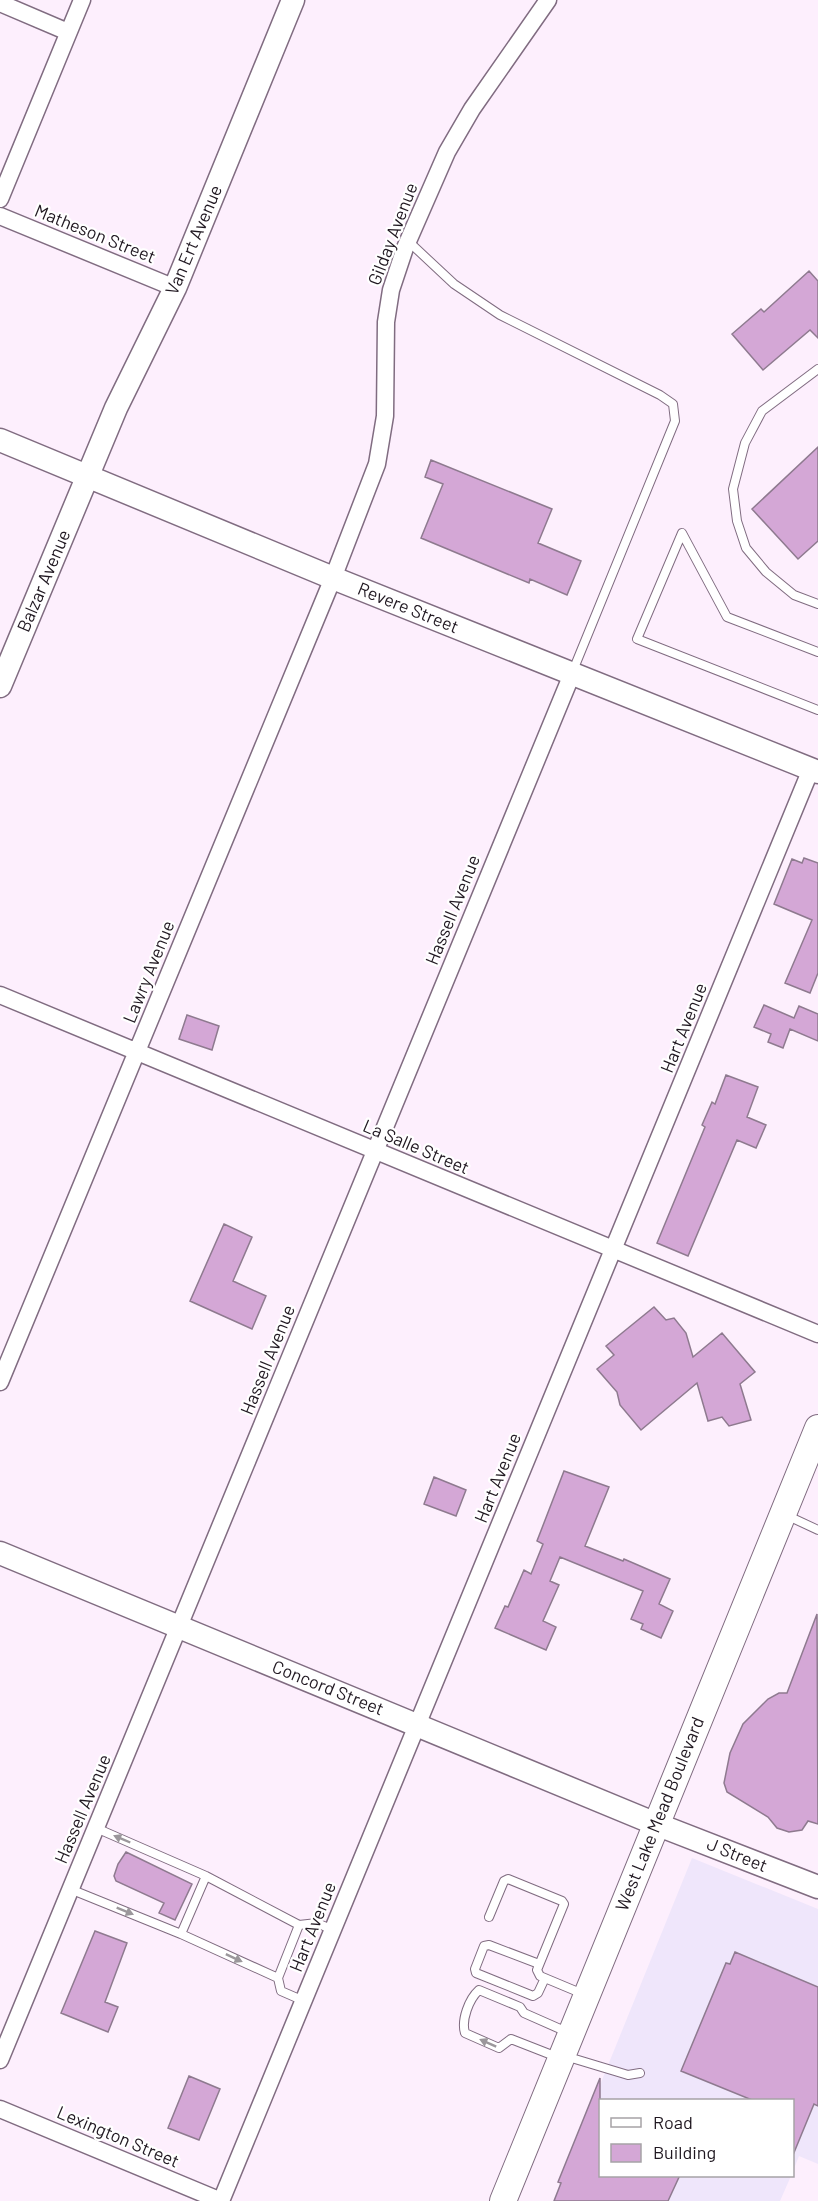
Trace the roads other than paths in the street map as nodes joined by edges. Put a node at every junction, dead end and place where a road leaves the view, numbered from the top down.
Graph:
1 (82, 0) edge
2 (293, 0) edge
3 (548, 0) edge
4 (0, 3) edge
5 (68, 32) junction
6 (0, 199) edge
7 (0, 216) edge
8 (408, 242) junction
9 (175, 288) junction
10 (818, 369) edge
11 (0, 440) edge
12 (88, 476) junction
13 (333, 578) junction
14 (818, 604) edge
15 (818, 652) edge
16 (572, 674) junction
17 (0, 686) edge
18 (818, 710) edge
19 (815, 771) edge
20 (0, 995) edge
21 (137, 1052) junction
22 (375, 1151) junction
23 (614, 1250) junction
24 (818, 1334) edge
25 (0, 1382) edge
26 (818, 1428) edge
27 (783, 1513) junction
28 (818, 1530) edge
29 (0, 1553) edge
30 (179, 1626) junction
31 (417, 1725) junction
32 (656, 1824) junction
33 (96, 1828) junction
34 (206, 1876) junction
35 (818, 1887) edge
36 (70, 1889) junction
37 (489, 1917) dead end
38 (299, 1925) junction
39 (333, 1930) junction
40 (181, 1934) junction
41 (539, 1964) junction
42 (278, 1978) junction
43 (544, 1978) junction
44 (586, 1995) junction
45 (304, 2001) junction
46 (564, 2049) junction
47 (0, 2060) edge
48 (640, 2073) dead end
49 (0, 2109) edge
50 (221, 2201) edge
51 (503, 2201) edge

1 - 5 street
2 - 9 street, Van Ert Avenue
3 - 8 street, Gilday Avenue
4 - 5 street
5 - 6 street
7 - 9 street, Matheson Street
8 - 13 street, Gilday Avenue
8 - 16 lane
9 - 12 street, Van Ert Avenue
10 - 14 lane
11 - 12 street, Revere Street
12 - 13 street, Revere Street
12 - 17 street, Balzar Avenue
13 - 16 street, Revere Street
13 - 21 street, Lawry Avenue
15 - 18 lane
16 - 19 street, Revere Street
16 - 22 street, Hassell Avenue
19 - 23 street, Hart Avenue
20 - 21 street, La Salle Street
21 - 22 street, La Salle Street
21 - 25 street, Lawry Avenue
22 - 23 street, La Salle Street
22 - 30 street, Hassell Avenue
23 - 24 street, La Salle Street
23 - 31 street, Hart Avenue
26 - 27 main road, West Lake Mead Boulevard
27 - 28 lane
27 - 32 main road, West Lake Mead Boulevard
29 - 30 street, Concord Street
30 - 31 street, Concord Street
30 - 33 street, Hassell Avenue
31 - 32 street, Concord Street
31 - 39 street, Hart Avenue
32 - 35 street, J Street
32 - 44 main road, West Lake Mead Boulevard
34 -> 33 lane
33 - 36 street, Hassell Avenue
34 - 38 lane
34 - 40 lane
36 -> 40 lane
36 - 47 street, Hassell Avenue
37 - 41 lane
38 - 39 lane
38 - 42 lane
39 - 45 street, Hart Avenue
40 -> 42 lane
41 - 43 lane
41 - 43 lane
42 - 45 lane
43 - 44 lane
44 - 46 main road, West Lake Mead Boulevard
45 - 50 street, Hart Avenue
46 -> 46 lane
46 - 48 lane
46 - 51 main road, West Lake Mead Boulevard
49 - 50 street, Lexington Street

